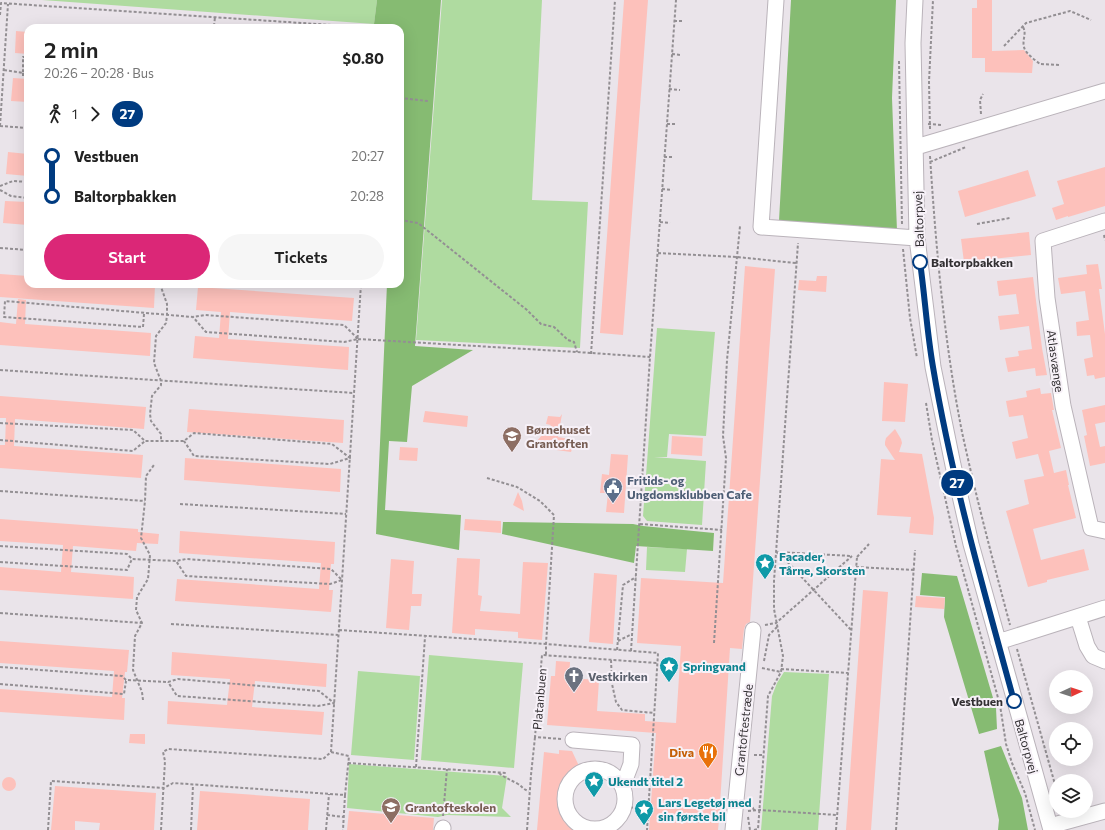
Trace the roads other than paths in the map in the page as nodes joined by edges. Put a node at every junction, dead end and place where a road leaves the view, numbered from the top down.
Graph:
1 (776, 0) edge
2 (915, 0) edge
3 (1105, 92) edge
4 (923, 145) junction
5 (1105, 221) edge
6 (917, 238) junction
7 (1105, 531) edge
8 (1105, 608) edge
9 (1078, 617) junction
10 (759, 628) road end
11 (998, 642) junction
12 (1105, 661) edge
13 (573, 740) road end
14 (623, 785) junction
15 (1105, 810) edge
16 (612, 827) edge
17 (1050, 828) edge
18 (733, 830) edge

1 - 6 street
2 - 4 street, Baltorpvej
3 - 4 street
4 - 6 street, Baltorpvej
5 - 7 street, Atlasvænge
6 - 11 street, Baltorpvej
8 - 9 street
9 - 11 street
9 - 12 street
10 - 18 street, Grantoftestræde
11 - 17 street, Baltorpvej
13 - 14 street
14 - 16 street
14 - 16 street
15 - 17 street

